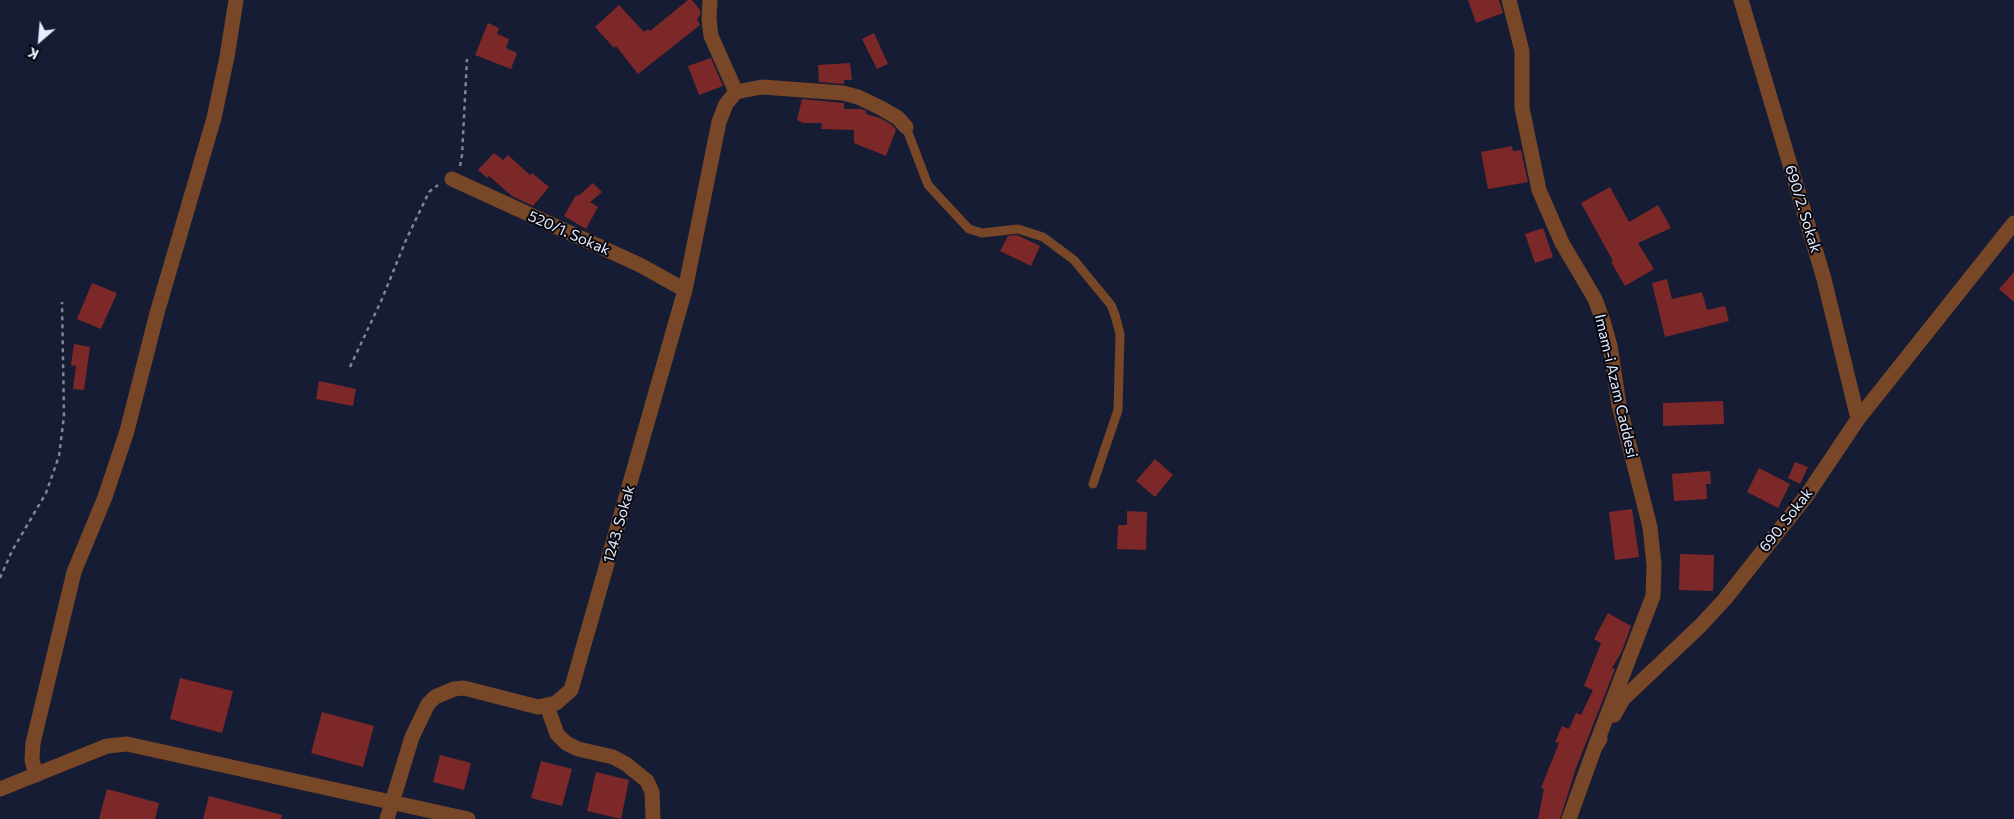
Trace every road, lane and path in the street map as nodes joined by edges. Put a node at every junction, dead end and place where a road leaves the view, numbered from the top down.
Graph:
1 (236, 0) edge
2 (710, 0) edge
3 (1509, 0) edge
4 (1741, 0) edge
5 (467, 59) dead end
6 (736, 92) junction
7 (906, 126) joint
8 (452, 179) junction
9 (2014, 223) edge
10 (685, 290) junction
11 (62, 302) dead end
12 (350, 367) dead end
13 (1858, 419) junction
14 (1093, 484) dead end
15 (0, 578) edge
16 (547, 706) junction
17 (1595, 747) junction
18 (36, 775) junction
19 (0, 789) edge
20 (392, 802) junction
21 (387, 819) edge
22 (468, 819) edge
23 (653, 819) edge
24 (1569, 819) edge

1 - 18 street
2 - 6 street
3 - 17 street, Imam-i Azam Caddesi
4 - 13 street, 690/2. Sokak
5 - 8 path
6 - 7 street
6 - 10 street, 1243. Sokak
7 - 14 lane
8 - 10 street, 520/1. Sokak
8 - 12 path
9 - 13 street, 690. Sokak
10 - 16 street, 1243. Sokak
11 - 15 path
13 - 17 street, 690. Sokak
16 - 20 street
16 - 23 street
17 - 24 street, 690. Sokak
18 - 19 street
18 - 20 street
20 - 21 street
20 - 22 street

